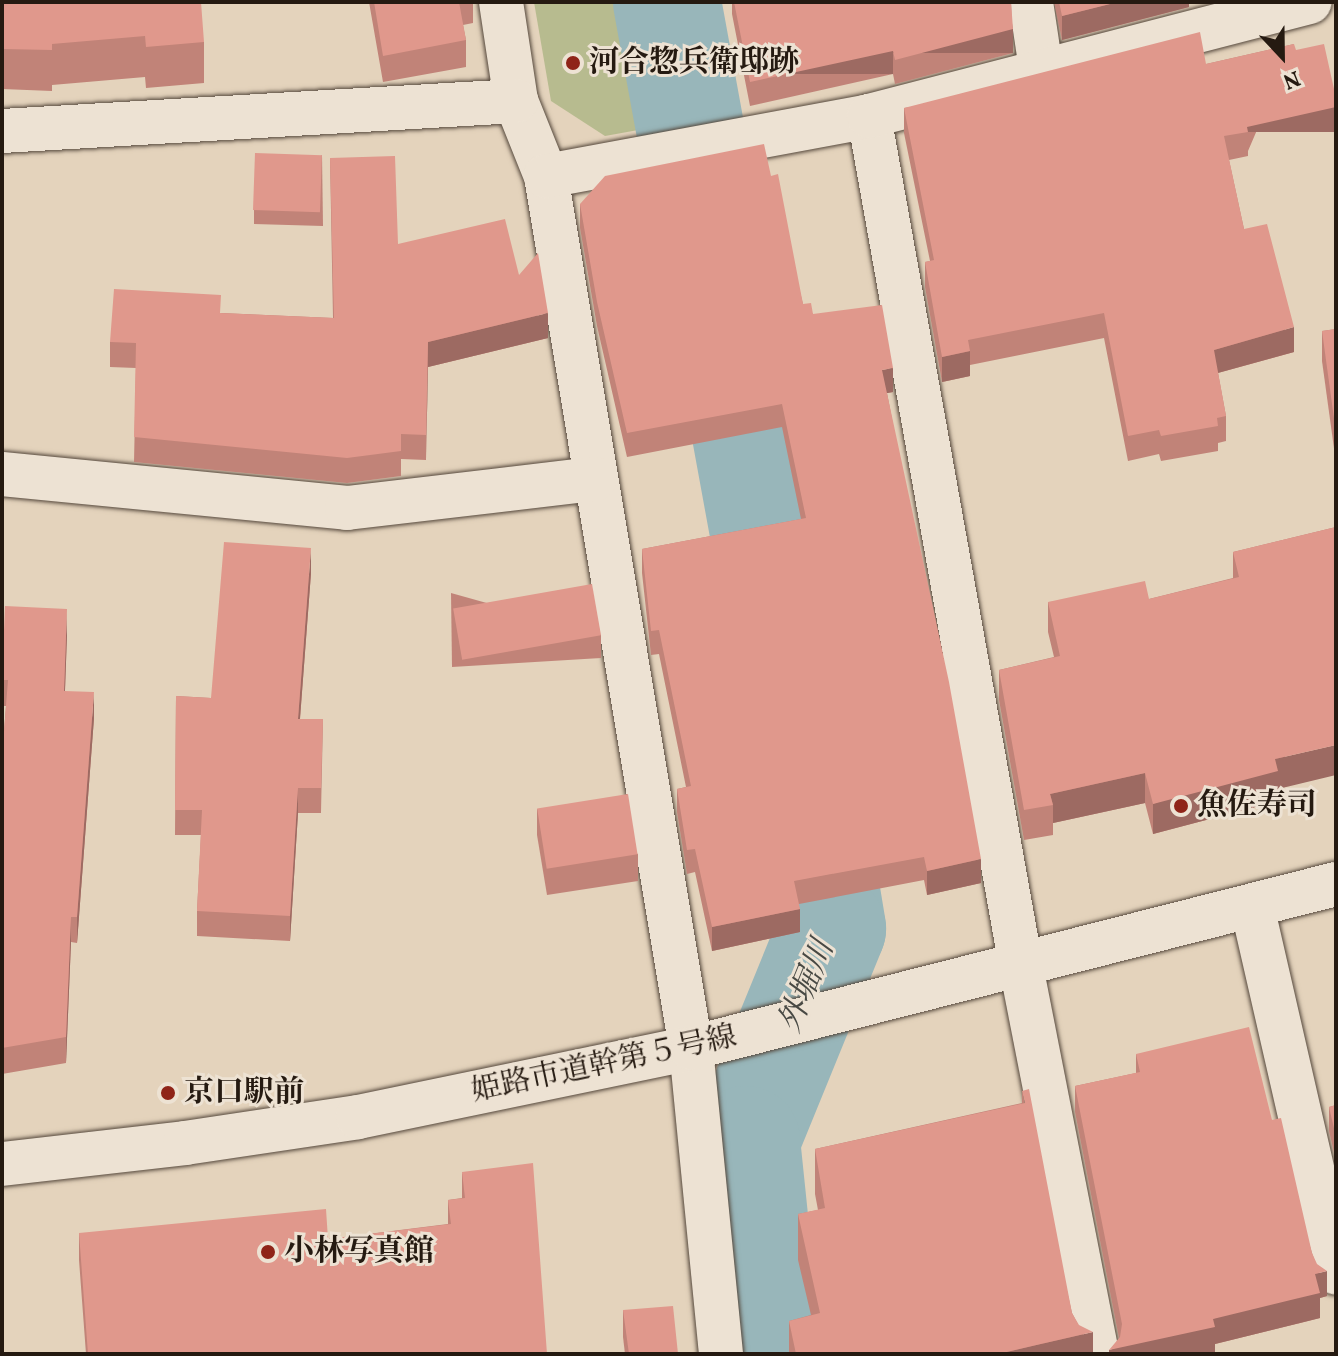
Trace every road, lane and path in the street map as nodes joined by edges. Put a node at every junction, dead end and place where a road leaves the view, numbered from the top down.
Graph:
1 (501, 2) edge
2 (1031, 2) edge
3 (1310, 2) edge
4 (1041, 69) junction
5 (516, 101) junction
6 (869, 116) junction
7 (2, 131) edge
8 (546, 176) junction
9 (2, 474) edge
10 (594, 479) junction
11 (1336, 884) edge
12 (1252, 906) junction
13 (1021, 966) junction
14 (691, 1048) junction
15 (2, 1164) edge
16 (1336, 1273) edge
17 (721, 1354) edge
18 (1097, 1354) edge

1 - 5 street
2 - 4 street
3 - 4 street
4 - 6 street
5 - 7 street
5 - 8 street
6 - 8 street
6 - 13 street
8 - 10 street
9 - 10 street
10 - 14 street
11 - 12 street, 姫路市道幹第５号線
12 - 13 street, 姫路市道幹第５号線
12 - 16 street
13 - 14 street, 姫路市道幹第５号線
13 - 18 street
14 - 15 street, 姫路市道幹第５号線
14 - 17 street

